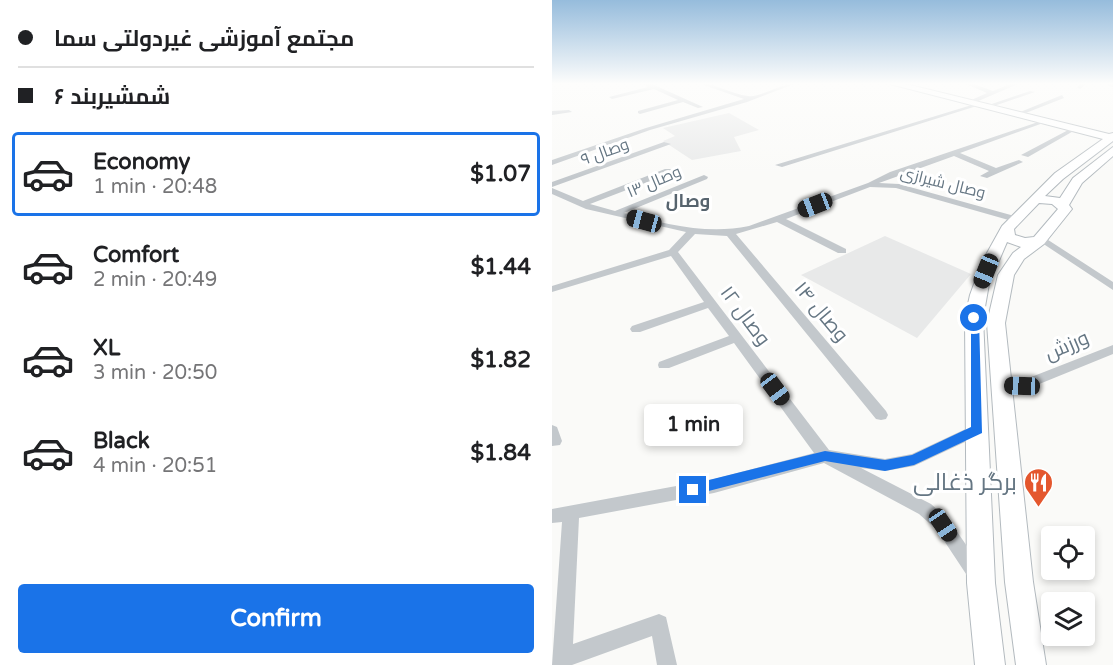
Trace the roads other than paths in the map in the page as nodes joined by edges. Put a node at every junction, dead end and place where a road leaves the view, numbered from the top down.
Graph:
1 (695, 115) edge
2 (944, 115) edge
3 (1016, 115) edge
4 (1043, 122) junction
5 (1074, 129) junction
6 (1112, 137) edge
7 (667, 144) dead end
8 (1113, 150) edge
9 (954, 153) junction
10 (552, 163) edge
11 (779, 165) dead end
12 (668, 171) dead end
13 (995, 171) junction
14 (984, 176) dead end
15 (704, 177) dead end
16 (552, 185) edge
17 (869, 185) junction
18 (552, 191) edge
19 (1033, 200) junction
20 (583, 204) junction
21 (1063, 204) junction
22 (615, 214) junction
23 (779, 219) junction
24 (1011, 226) junction
25 (693, 231) junction
26 (730, 233) junction
27 (1038, 241) junction
28 (842, 250) dead end
29 (673, 252) junction
30 (1113, 287) edge
31 (552, 289) edge
32 (711, 303) junction
33 (636, 329) dead end
34 (737, 338) junction
35 (1113, 349) edge
36 (664, 365) dead end
37 (1001, 385) junction
38 (881, 415) dead end
39 (977, 430) junction
40 (825, 456) junction
41 (571, 513) junction
42 (552, 516) edge
43 (981, 583) junction
44 (559, 661) edge
45 (667, 665) edge
46 (990, 665) edge
47 (1030, 665) edge

1 - 10 street
2 - 11 street
3 - 4 main road
4 - 5 main road
4 - 9 street
5 - 6 main road
5 - 13 street
6 - 19 main road
7 - 16 street, وصال ۹
8 - 21 main road
9 - 13 street
9 - 17 street
12 - 20 street
13 - 14 street
15 - 22 street, وصال ۱۳
17 - 23 street, وصال شیرازی
17 - 24 street, وصال شیرازی
18 - 20 street, وصال شیرازی
19 - 21 main road
19 - 24 main road
20 - 22 street, وصال شیرازی
21 - 27 main road
22 - 25 street, وصال شیرازی
23 - 26 street, وصال شیرازی
23 - 28 street
24 - 27 main road
24 - 39 main road
25 - 26 street, وصال شیرازی
25 - 29 street
26 - 38 street, وصال ۱۴
27 - 30 street
27 - 37 main road
29 - 31 street
29 - 32 street, وصال ۱۲
32 - 33 street
32 - 34 street, وصال ۱۲
34 - 36 street
34 - 40 street, وصال ۱۲
35 - 37 street, ورزش
37 - 47 main road
39 - 40 street
39 - 43 main road
40 - 41 street
40 - 43 street
41 - 42 street
41 - 44 street
43 - 46 main road
44 - 45 street

